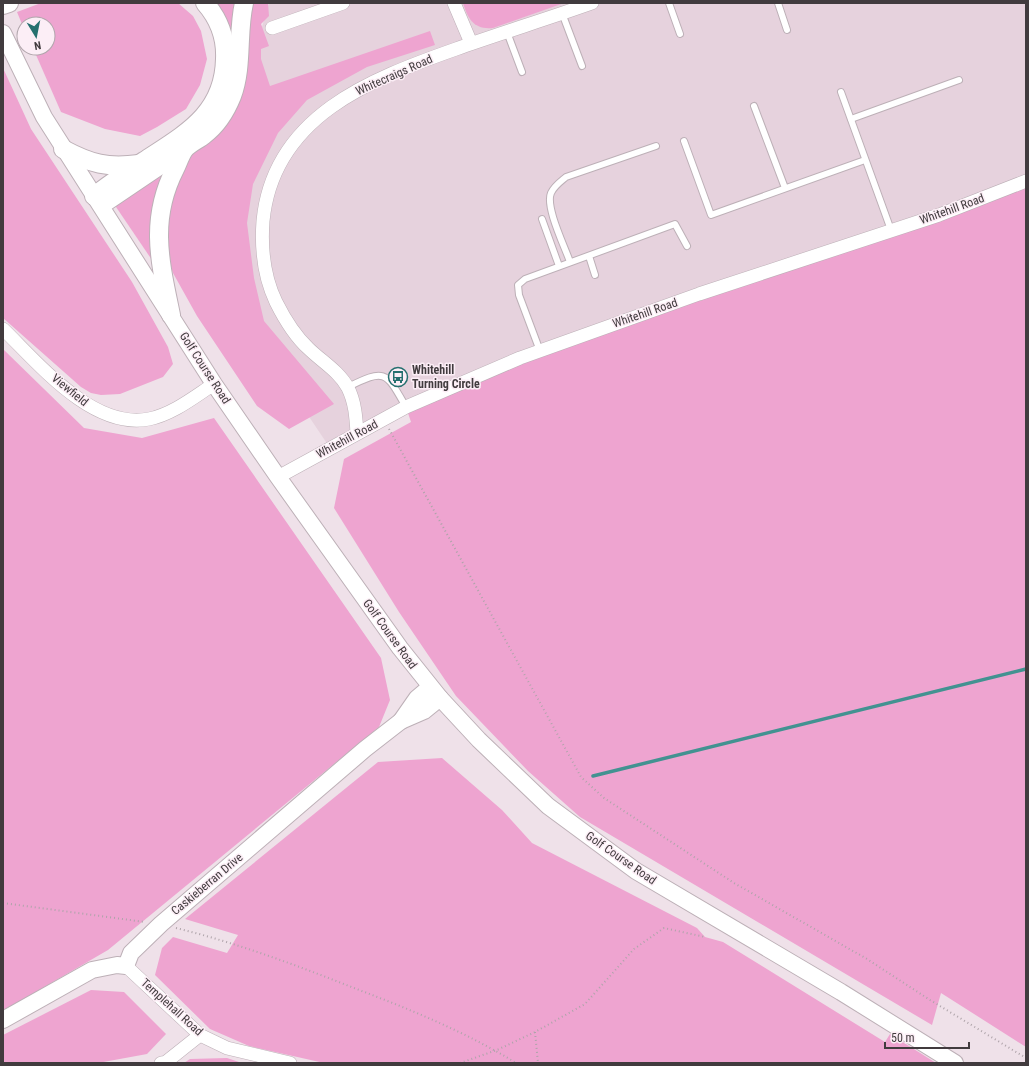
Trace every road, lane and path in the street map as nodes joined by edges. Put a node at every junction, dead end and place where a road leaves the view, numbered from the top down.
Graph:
1 (10, 3) edge
2 (205, 3) edge
3 (244, 3) edge
4 (343, 3) edge
5 (454, 3) edge
6 (592, 3) edge
7 (669, 3) edge
8 (778, 3) edge
9 (3, 5) edge
10 (562, 13) junction
11 (272, 28) dead end
12 (787, 30) dead end
13 (507, 32) junction
14 (680, 34) dead end
15 (6, 40) edge
16 (471, 44) junction
17 (582, 66) dead end
18 (522, 72) dead end
19 (959, 80) dead end
20 (841, 92) dead end
21 (754, 106) dead end
22 (851, 119) junction
23 (684, 141) dead end
24 (656, 146) dead end
25 (63, 149) junction
26 (185, 149) junction
27 (865, 160) junction
28 (138, 164) junction
29 (1026, 181) edge
30 (786, 188) junction
31 (97, 201) junction
32 (542, 219) dead end
33 (890, 230) junction
34 (687, 246) dead end
35 (588, 256) junction
36 (570, 262) junction
37 (559, 266) junction
38 (595, 275) dead end
39 (171, 314) junction
40 (3, 329) edge
41 (540, 351) junction
42 (214, 384) junction
43 (348, 387) junction
44 (406, 407) junction
45 (384, 419) junction
46 (357, 433) junction
47 (278, 477) junction
48 (435, 692) junction
49 (3, 903) edge
50 (161, 924) junction
51 (705, 937) dead end
52 (126, 966) junction
53 (3, 1020) edge
54 (535, 1032) junction
55 (200, 1035) junction
56 (496, 1050) junction
57 (1026, 1058) edge
58 (161, 1063) edge
59 (290, 1063) edge
60 (460, 1063) edge
61 (516, 1063) edge
62 (538, 1063) edge
63 (955, 1063) edge

1 - 9 main road
2 - 28 main road
3 - 26 main road
4 - 11 street
5 - 16 street
6 - 10 street, Whitecraigs Road
7 - 14 lane
8 - 12 lane
10 - 13 street, Whitecraigs Road
10 - 17 lane
13 - 16 street, Whitecraigs Road
13 - 18 lane
15 - 25 street, Golf Course Road
16 - 43 street, Whitecraigs Road
19 - 22 lane
20 - 22 lane
21 - 30 lane
22 - 27 lane
23 - 30 lane
24 - 36 lane
25 - 28 main road
25 - 31 street, Golf Course Road
26 - 31 main road
26 - 39 main road
27 - 30 lane
27 - 33 lane
28 - 31 main road
29 - 33 street, Whitehill Road
31 - 39 street, Golf Course Road
32 - 37 lane
33 - 41 street, Whitehill Road
34 - 35 lane
35 - 36 lane
35 - 38 lane
36 - 37 lane
37 - 41 lane
39 - 42 street, Golf Course Road
40 - 42 street, Viewfield
41 - 44 street, Whitehill Road
42 - 47 street, Golf Course Road
43 - 44 lane
43 - 46 street, Whitecraigs Road
44 - 45 street, Whitehill Road
45 - 46 street, Whitehill Road
45 - 57 path
46 - 47 street, Whitehill Road
47 - 48 street, Golf Course Road
48 - 50 street, Caskieberran Drive
48 - 63 street, Golf Course Road
49 - 50 path
50 - 52 street, Caskieberran Drive
50 - 56 path
51 - 54 path
52 - 53 street
52 - 55 street, Templehall Road
54 - 56 path
54 - 62 path
55 - 58 street
55 - 59 street, Templehall Road
56 - 60 path
56 - 61 path

